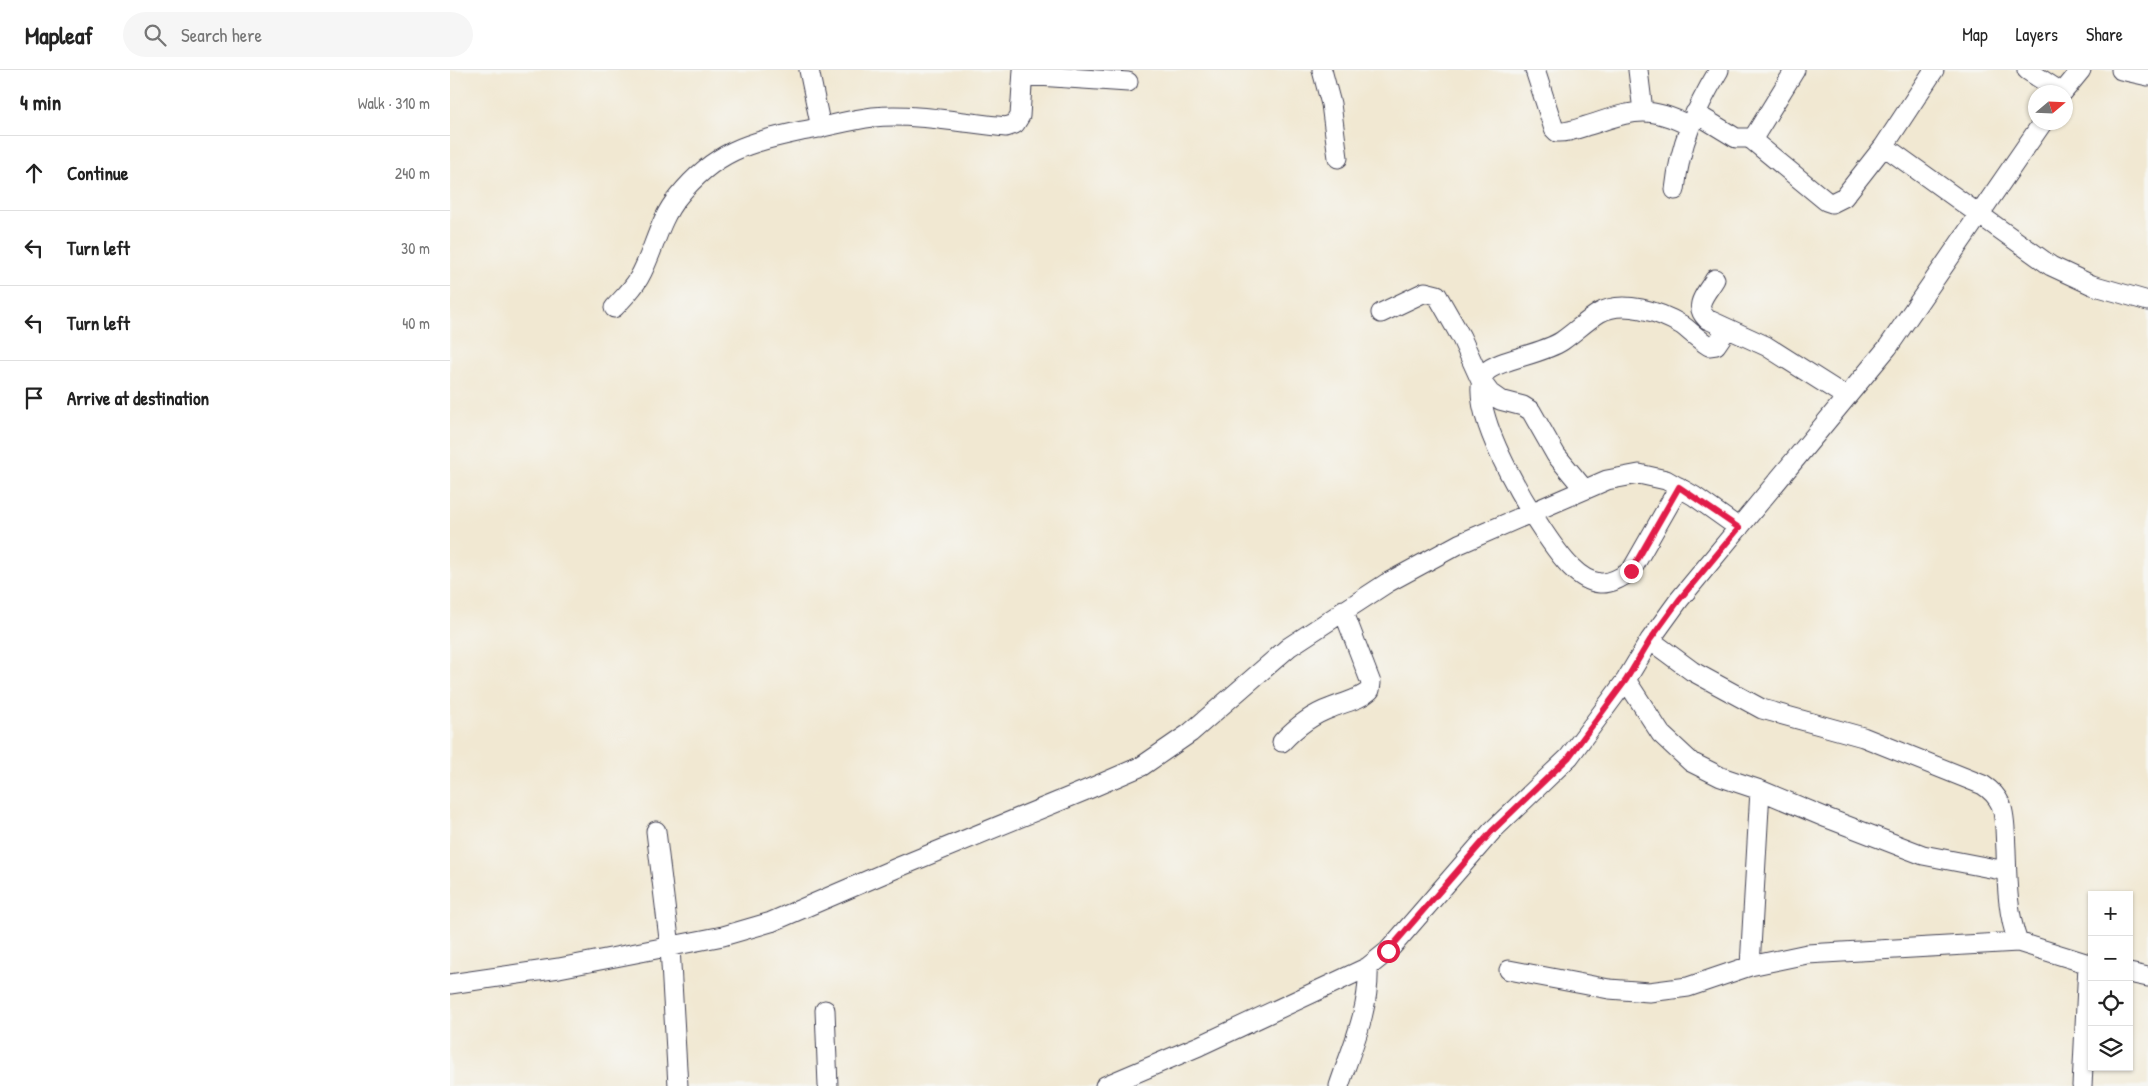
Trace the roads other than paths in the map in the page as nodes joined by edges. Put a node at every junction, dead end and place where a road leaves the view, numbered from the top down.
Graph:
1 (809, 70) edge
2 (1322, 70) edge
3 (1535, 70) edge
4 (1638, 70) edge
5 (1719, 70) edge
6 (1795, 70) edge
7 (1934, 70) edge
8 (2027, 70) edge
9 (2081, 70) edge
10 (2121, 70) edge
11 (1023, 73) edge
12 (2148, 76) edge
13 (1128, 82) dead end
14 (2051, 85) edge
15 (2068, 85) edge
16 (1643, 111) junction
17 (1692, 119) junction
18 (821, 128) junction
19 (2038, 130) edge
20 (1752, 140) junction
21 (1884, 146) junction
22 (1338, 158) dead end
23 (1675, 190) dead end
24 (1978, 214) junction
25 (1716, 279) dead end
26 (2148, 301) edge
27 (614, 308) dead end
28 (1381, 313) dead end
29 (1727, 329) junction
30 (1481, 381) junction
31 (1845, 396) junction
32 (1679, 487) junction
33 (1584, 489) junction
34 (1530, 512) junction
35 (1739, 528) junction
36 (1343, 610) junction
37 (1650, 640) junction
38 (1626, 680) junction
39 (1282, 742) dead end
40 (1760, 790) junction
41 (656, 831) dead end
42 (2006, 871) junction
43 (2018, 942) junction
44 (670, 947) junction
45 (2088, 964) edge
46 (1750, 966) junction
47 (1368, 967) junction
48 (1508, 970) dead end
49 (2133, 974) edge
50 (2148, 977) edge
51 (2089, 981) edge
52 (450, 984) edge
53 (825, 1010) dead end
54 (678, 1086) edge
55 (828, 1086) edge
56 (1105, 1086) edge
57 (1339, 1086) edge
58 (2082, 1086) edge

1 - 18 street
2 - 22 street
3 - 16 street
4 - 16 street
5 - 17 street
6 - 20 street
7 - 21 street
8 - 14 street
9 - 15 street
10 - 12 street
11 - 13 street
11 - 18 street
16 - 17 street
17 - 20 street
17 - 23 street
18 - 27 street
19 - 24 street
20 - 21 street
21 - 24 street
24 - 26 street
24 - 31 street
25 - 29 street
28 - 30 street
29 - 30 street
29 - 31 street
30 - 33 street
30 - 34 street
31 - 35 street
32 - 33 street
32 - 34 street
32 - 35 street
33 - 34 street
34 - 36 street
35 - 37 street
36 - 39 street
36 - 44 street
37 - 38 street
37 - 42 street
38 - 40 street
38 - 47 street
40 - 42 street
40 - 46 street
41 - 44 street
42 - 43 street
43 - 45 street
43 - 46 street
44 - 52 street
44 - 54 street
46 - 48 street
47 - 56 street
47 - 57 street
49 - 50 street
51 - 58 street
53 - 55 street

